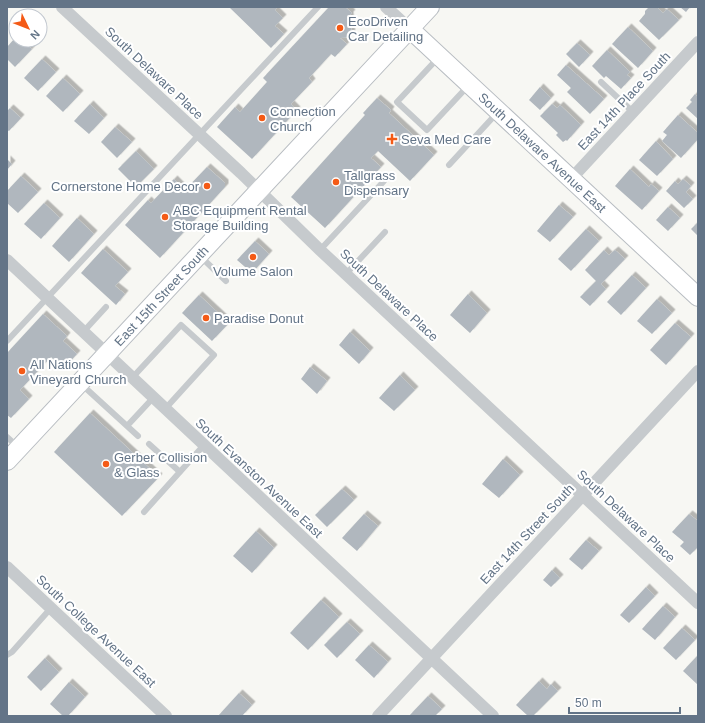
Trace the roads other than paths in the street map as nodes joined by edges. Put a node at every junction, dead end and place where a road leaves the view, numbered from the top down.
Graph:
1 (62, 7) edge
2 (318, 7) edge
3 (386, 7) edge
4 (430, 7) edge
5 (410, 29) junction
6 (698, 42) edge
7 (439, 56) junction
8 (601, 82) dead end
9 (469, 84) junction
10 (498, 112) junction
11 (633, 112) junction
12 (199, 134) junction
13 (449, 165) dead end
14 (571, 179) junction
15 (384, 181) dead end
16 (259, 191) junction
17 (386, 232) dead end
18 (320, 250) junction
19 (198, 256) junction
20 (7, 260) edge
21 (346, 274) junction
22 (226, 281) dead end
23 (47, 297) junction
24 (698, 297) edge
25 (106, 307) dead end
26 (84, 331) junction
27 (7, 341) edge
28 (107, 354) junction
29 (698, 371) edge
30 (132, 378) junction
31 (80, 383) junction
32 (154, 398) junction
33 (165, 409) junction
34 (127, 426) junction
35 (138, 436) dead end
36 (13, 442) edge
37 (149, 444) dead end
38 (204, 445) junction
39 (7, 461) edge
40 (180, 472) junction
41 (583, 494) junction
42 (144, 512) dead end
43 (7, 567) edge
44 (698, 603) edge
45 (51, 608) junction
46 (7, 655) edge
47 (432, 658) junction
48 (166, 716) edge
49 (378, 716) edge
50 (493, 716) edge

1 - 12 street, South Delaware Place
2 - 12 lane
3 - 5 street, South Delaware Avenue East
4 - 5 main road, East 15th Street South
5 - 7 main road, South Delaware Avenue East
5 - 16 main road, East 15th Street South
6 - 11 street, East 14th Place South
7 - 9 main road, South Delaware Avenue East
7 - 9 lane
8 - 11 lane
9 - 10 main road, South Delaware Avenue East
10 - 13 lane
10 - 14 main road, South Delaware Avenue East
11 - 14 street, East 14th Place South
12 - 16 street, South Delaware Place
12 - 23 lane
14 - 24 main road, South Delaware Avenue East
15 - 18 lane
16 - 18 street, South Delaware Place
16 - 19 main road, East 15th Street South
17 - 21 lane
18 - 21 street, South Delaware Place
19 - 22 lane
19 - 28 main road, East 15th Street South
20 - 23 street, South Evanston Avenue East
21 - 41 street, South Delaware Place
23 - 26 street, South Evanston Avenue East
23 - 27 lane
25 - 26 lane
26 - 28 street, South Evanston Avenue East
28 - 30 street, South Evanston Avenue East
28 - 31 main road, East 15th Street South
29 - 41 street, East 14th Street South
30 - 32 street, South Evanston Avenue East
30 - 33 lane
31 - 34 lane
31 - 36 main road, East 15th Street South
32 - 33 street, South Evanston Avenue East
32 - 34 lane
33 - 38 street, South Evanston Avenue East
34 - 35 lane
36 - 39 main road, East 15th Street South
37 - 40 lane
38 - 40 lane
38 - 47 street, South Evanston Avenue East
40 - 42 lane
41 - 44 street, South Delaware Place
41 - 47 street, East 14th Street South
43 - 45 street, South College Avenue East
45 - 46 lane
45 - 48 street, South College Avenue East
47 - 49 street, East 14th Street South
47 - 50 street, South Evanston Avenue East

